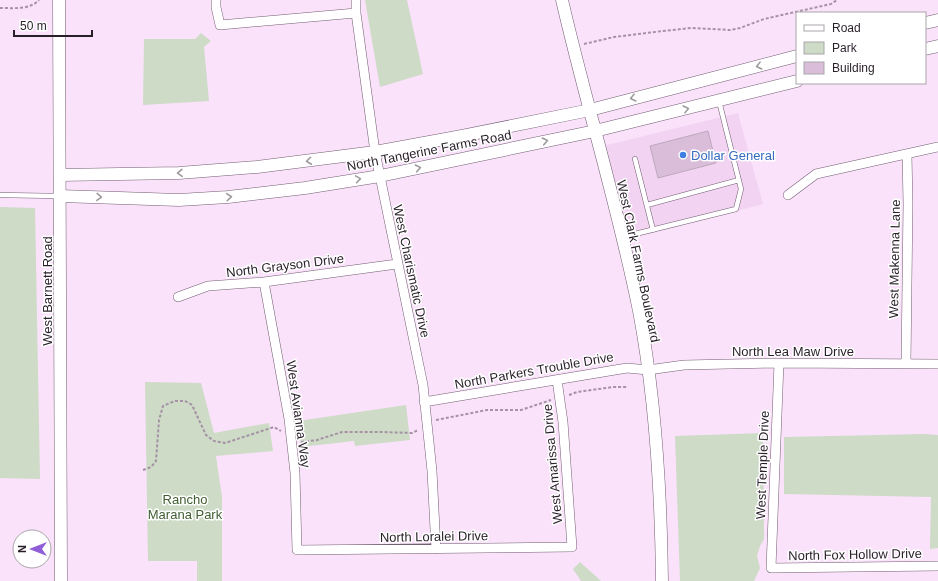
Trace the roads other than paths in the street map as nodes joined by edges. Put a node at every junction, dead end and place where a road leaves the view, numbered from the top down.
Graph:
1 (59, 0) edge
2 (216, 0) edge
3 (356, 0) edge
4 (562, 0) edge
5 (356, 13) junction
6 (938, 20) edge
7 (926, 23) edge
8 (938, 46) edge
9 (926, 49) edge
10 (796, 56) edge
11 (796, 81) edge
12 (719, 100) junction
13 (590, 110) junction
14 (596, 131) junction
15 (938, 147) edge
16 (375, 152) junction
17 (907, 154) junction
18 (635, 160) dead end
19 (60, 175) junction
20 (380, 176) junction
21 (738, 180) junction
22 (0, 195) edge
23 (788, 195) dead end
24 (60, 196) junction
25 (647, 205) junction
26 (653, 230) junction
27 (622, 238) junction
28 (397, 264) junction
29 (264, 282) junction
30 (178, 297) dead end
31 (779, 363) junction
32 (906, 364) junction
33 (938, 364) edge
34 (648, 370) junction
35 (557, 380) junction
36 (424, 402) junction
37 (572, 547) joint
38 (436, 549) junction
39 (297, 550) joint
40 (938, 566) edge
41 (771, 568) joint
42 (62, 581) edge
43 (662, 581) edge

1 - 19 street, West Barnett Road
2 - 5 street
3 - 5 street, West Charismatic Drive
4 - 13 street, West Clark Farms Boulevard
5 - 16 street, West Charismatic Drive
6 - 7 street
8 - 9 street
10 -> 13 street, North Tangerine Farms Road
11 - 12 street, North Tangerine Farms Road
14 -> 12 street, North Tangerine Farms Road
12 - 21 lane
13 - 14 street, West Clark Farms Boulevard
13 - 16 street, North Tangerine Farms Road
20 -> 14 street, North Tangerine Farms Road
14 - 27 street, West Clark Farms Boulevard
15 - 17 street
16 -> 19 street, North Tangerine Farms Road
16 - 20 street, West Charismatic Drive
17 - 23 street
17 - 32 street, West Makenna Lane
18 - 25 lane
19 - 24 street, West Barnett Road
24 -> 20 street, North Tangerine Farms Road
20 - 28 street, West Charismatic Drive
21 - 25 lane
21 - 26 lane
22 - 24 lane
24 - 42 street, West Barnett Road
25 - 26 lane
26 - 27 lane
27 - 34 street, West Clark Farms Boulevard
28 - 29 street, North Grayson Drive
28 - 36 street, West Charismatic Drive
29 - 30 street, North Grayson Drive
29 - 39 street, West Avianna Way
31 - 32 street, North Lea Maw Drive
31 - 34 street, North Lea Maw Drive
31 - 41 street, West Temple Drive
32 - 33 street, North Lea Maw Drive
34 - 35 street, North Parkers Trouble Drive
34 - 43 street, West Clark Farms Boulevard
35 - 36 street, North Parkers Trouble Drive
35 - 37 street, West Amarissa Drive
36 - 38 street, West Charismatic Drive
37 - 38 street, North Loralei Drive
38 - 39 street, North Loralei Drive
40 - 41 street, North Fox Hollow Drive

